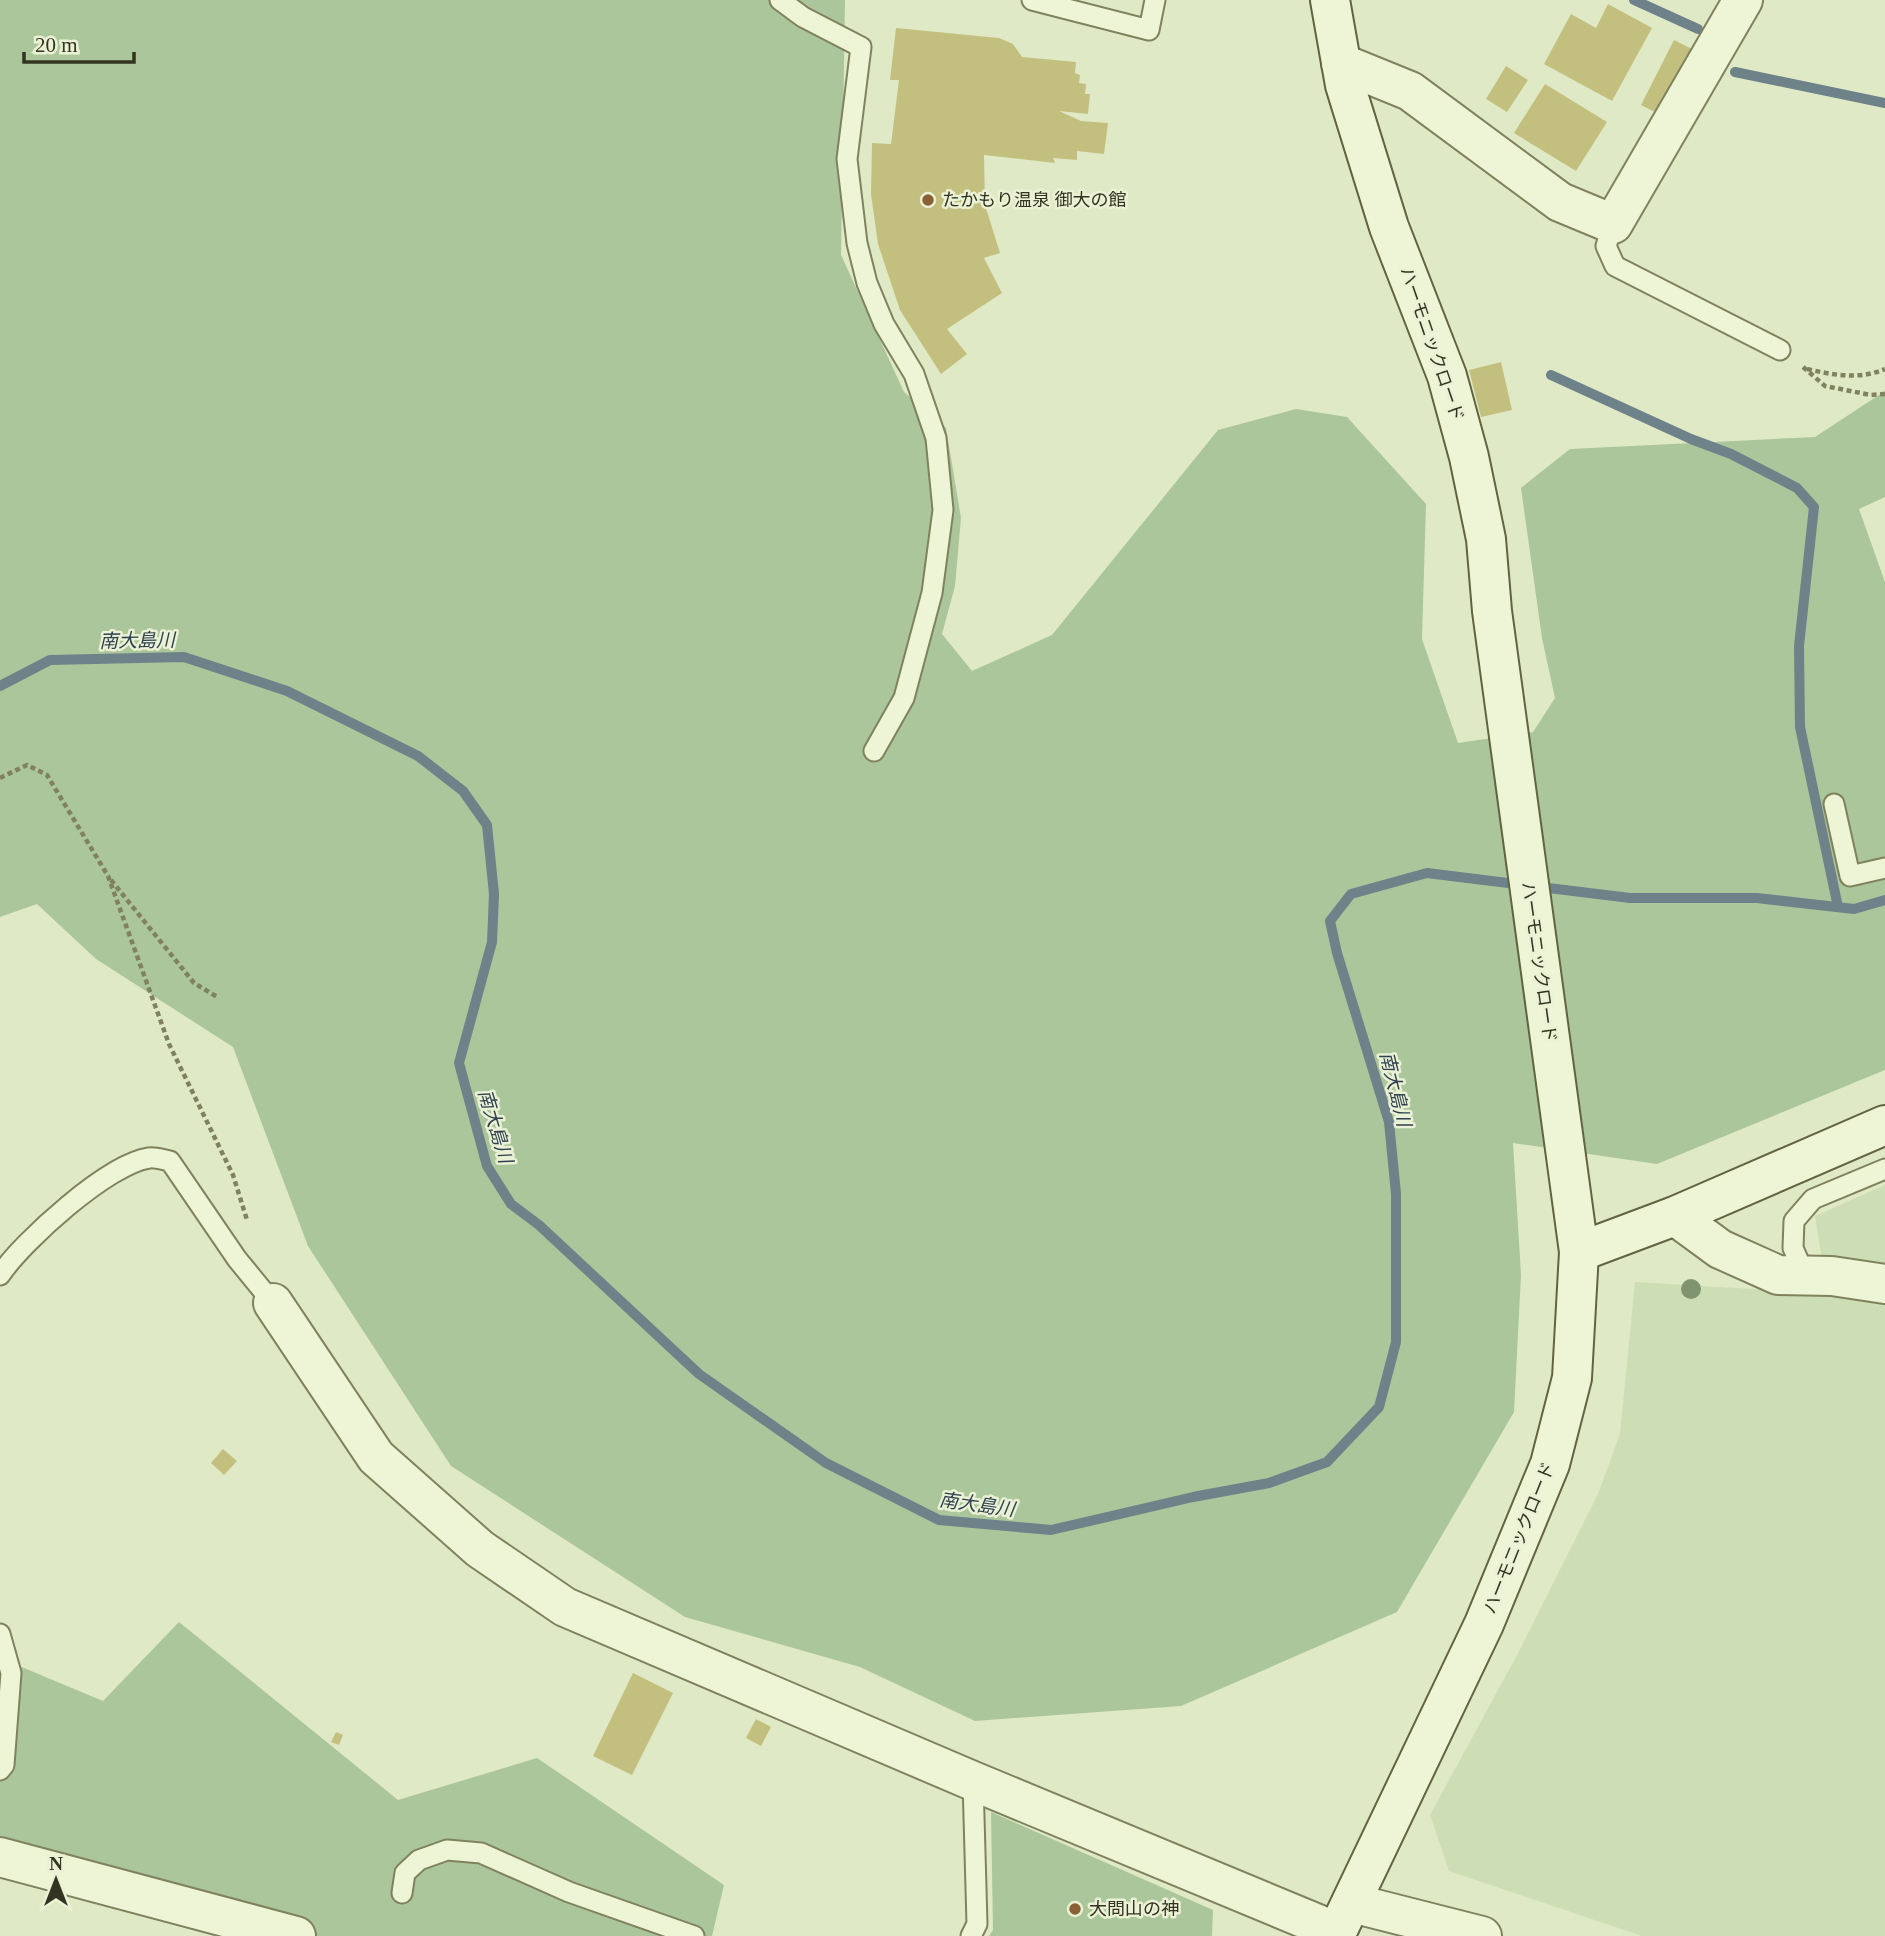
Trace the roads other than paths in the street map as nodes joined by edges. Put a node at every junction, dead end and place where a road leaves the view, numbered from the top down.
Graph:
1 (780, 0) edge
2 (1032, 0) edge
3 (1155, 0) edge
4 (1330, 0) edge
5 (1743, 0) edge
6 (1341, 63) junction
7 (1614, 224) junction
8 (1780, 350) road end
9 (874, 751) dead end
10 (1834, 804) dead end
11 (1885, 868) edge
12 (1885, 1125) edge
13 (1885, 1169) edge
14 (1675, 1216) junction
15 (1579, 1252) junction
16 (0, 1275) edge
17 (1811, 1275) junction
18 (1885, 1284) edge
19 (273, 1303) joint
20 (0, 1634) edge
21 (0, 1770) edge
22 (973, 1781) junction
23 (0, 1857) edge
24 (402, 1893) dead end
25 (1342, 1924) edge
26 (296, 1936) edge
27 (694, 1936) edge
28 (971, 1936) edge
29 (1482, 1936) edge

1 - 9 lane
2 - 3 lane
4 - 6 street, ハーモニックロード
5 - 7 street
6 - 7 street
6 - 15 street, ハーモニックロード
7 - 8 lane
10 - 11 lane
12 - 14 street
13 - 17 lane
14 - 15 street
14 - 17 street
15 - 25 street, ハーモニックロード
16 - 19 lane
17 - 18 street
19 - 22 street
20 - 21 lane
22 - 25 street
22 - 28 lane
23 - 26 street
24 - 27 lane
25 - 29 street

